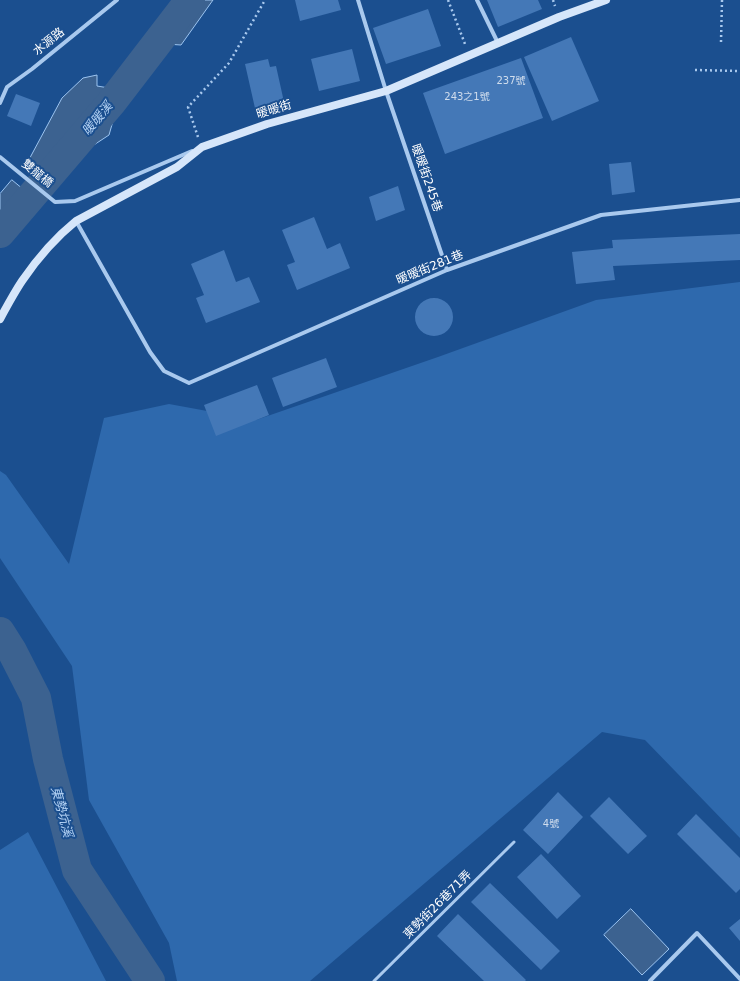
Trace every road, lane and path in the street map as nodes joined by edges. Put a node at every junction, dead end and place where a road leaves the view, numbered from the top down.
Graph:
1 (117, 0) edge
2 (265, 0) edge
3 (358, 0) edge
4 (448, 0) edge
5 (477, 0) edge
6 (606, 0) edge
7 (722, 0) edge
8 (721, 42) dead end
9 (498, 43) junction
10 (469, 56) junction
11 (695, 70) dead end
12 (740, 71) edge
13 (386, 91) junction
14 (0, 103) edge
15 (202, 147) junction
16 (0, 157) edge
17 (740, 200) edge
18 (76, 221) junction
19 (447, 270) junction
20 (0, 319) edge
21 (514, 842) dead end
22 (740, 979) edge
23 (374, 981) edge
24 (650, 981) edge

1 - 14 street, 水源路
2 - 15 path
3 - 13 street, 暖暖街245巷
4 - 10 path
5 - 9 street
6 - 9 street, 暖暖街
7 - 8 path
9 - 10 street, 暖暖街
10 - 13 street, 暖暖街
11 - 12 path
13 - 15 street, 暖暖街
13 - 19 street, 暖暖街245巷
15 - 16 street, 雙龍橋
15 - 18 street, 暖暖街
17 - 19 street, 暖暖街281巷
18 - 19 street, 暖暖街281巷
18 - 20 street, 暖暖街
21 - 23 lane, 東勢街26巷71弄
22 - 24 street

